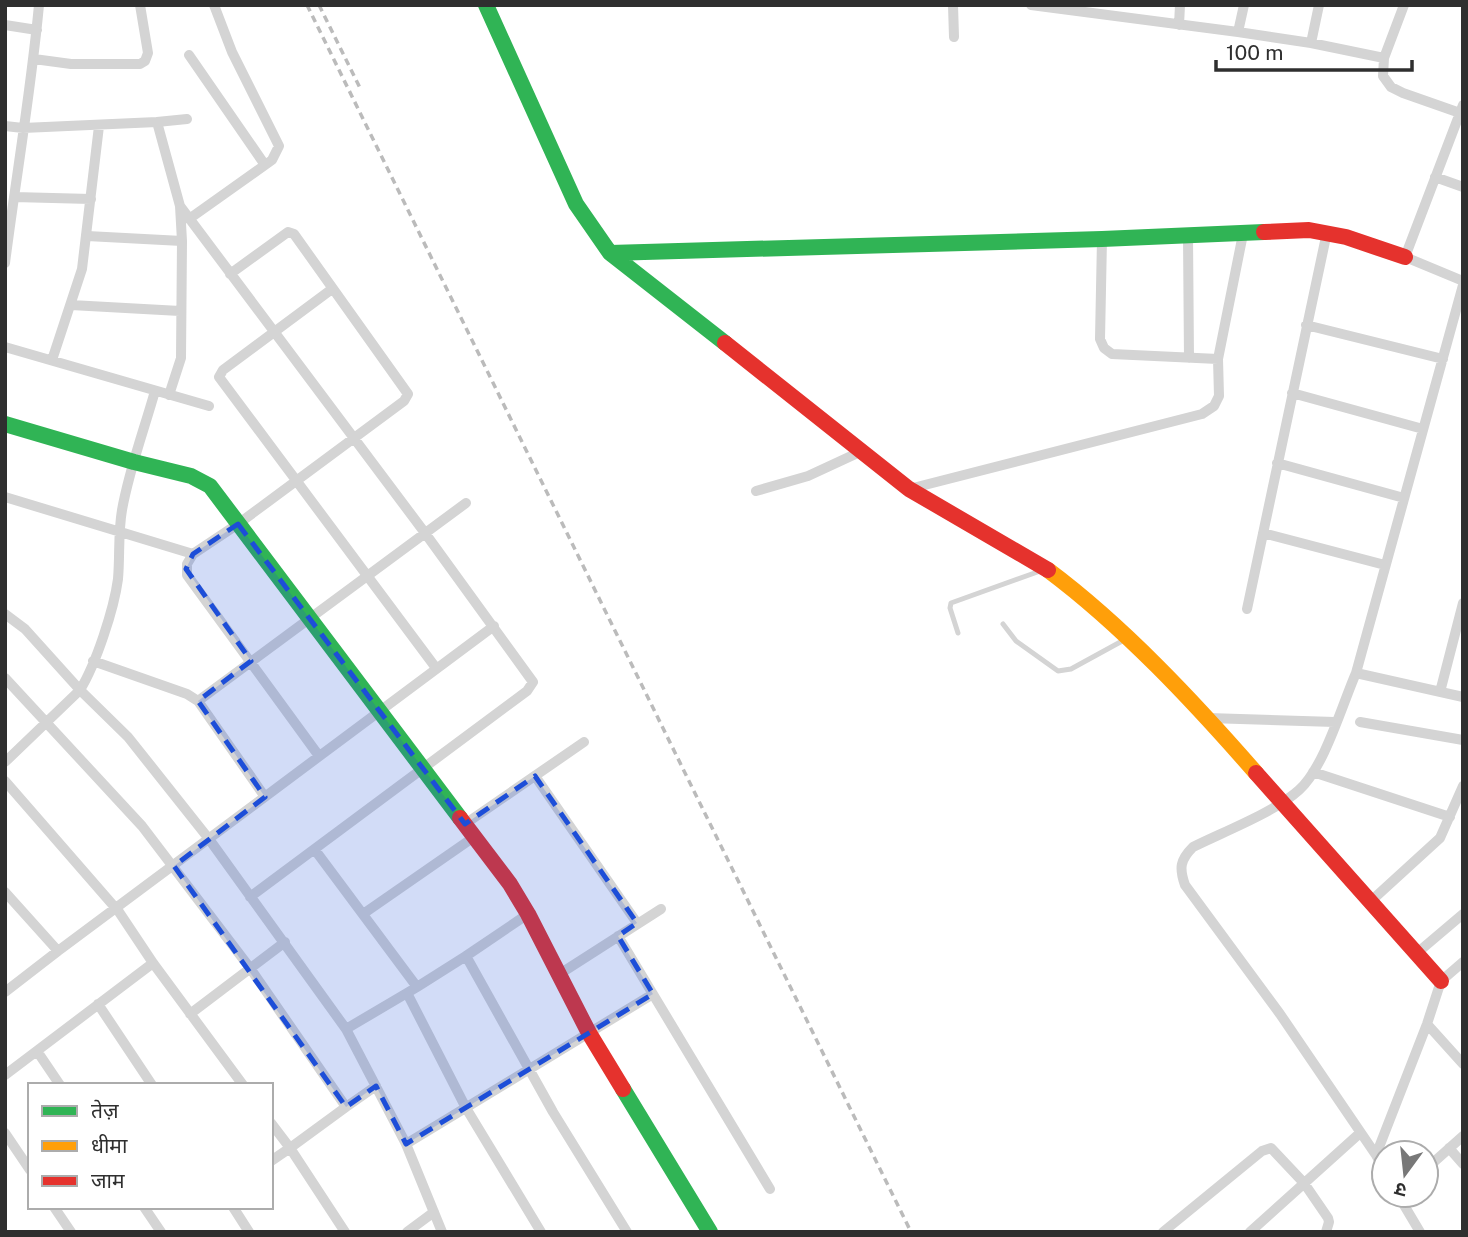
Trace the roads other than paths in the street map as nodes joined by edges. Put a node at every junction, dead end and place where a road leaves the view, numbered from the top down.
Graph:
1 (39, 5) edge
2 (140, 5) edge
3 (214, 5) edge
4 (486, 5) edge
5 (953, 5) edge
6 (1031, 5) edge
7 (1180, 5) edge
8 (1244, 5) edge
9 (1319, 5) edge
10 (1404, 5) edge
11 (1103, 9) edge
12 (5, 25) edge
13 (1179, 25) junction
14 (37, 30) junction
15 (1238, 32) junction
16 (954, 37) dead end
17 (1311, 43) junction
18 (188, 55) dead end
19 (1384, 58) junction
20 (34, 59) junction
21 (1461, 109) edge
22 (187, 119) dead end
23 (157, 122) junction
24 (5, 126) edge
25 (99, 126) junction
26 (23, 128) junction
27 (265, 165) junction
28 (1435, 177) junction
29 (1463, 187) edge
30 (14, 197) junction
31 (91, 199) junction
32 (180, 206) junction
33 (189, 219) junction
34 (1327, 232) junction
35 (1243, 234) junction
36 (87, 236) junction
37 (1188, 236) junction
38 (1102, 239) junction
39 (182, 241) junction
40 (610, 253) junction
41 (1405, 257) junction
42 (5, 263) edge
43 (230, 274) junction
44 (1463, 283) edge
45 (332, 289) junction
46 (71, 305) junction
47 (180, 311) junction
48 (1306, 325) junction
49 (273, 333) junction
50 (5, 347) edge
51 (1189, 358) junction
52 (1218, 359) junction
53 (1443, 359) junction
54 (52, 360) junction
55 (155, 391) junction
56 (1292, 393) junction
57 (169, 395) junction
58 (209, 406) dead end
59 (5, 424) edge
60 (1423, 429) junction
61 (354, 440) junction
62 (862, 452) junction
63 (134, 462) junction
64 (1277, 463) junction
65 (296, 482) junction
66 (909, 489) junction
67 (756, 491) dead end
68 (5, 497) edge
69 (1404, 498) junction
70 (466, 503) dead end
71 (238, 524) junction
72 (119, 531) junction
73 (425, 533) junction
74 (1263, 533) junction
75 (193, 554) junction
76 (1385, 565) junction
77 (1046, 569) junction
78 (368, 578) junction
79 (1463, 603) edge
80 (1247, 609) dead end
81 (5, 614) edge
82 (309, 620) junction
83 (1003, 624) dead end
84 (494, 626) junction
85 (958, 633) dead end
86 (1127, 639) junction
87 (93, 661) junction
88 (251, 661) junction
89 (436, 668) junction
90 (1356, 673) junction
91 (5, 678) edge
92 (80, 690) junction
93 (1440, 692) junction
94 (1463, 697) edge
95 (198, 701) junction
96 (379, 713) junction
97 (1208, 718) junction
98 (1335, 722) junction
99 (1360, 722) dead end
100 (47, 723) junction
101 (1463, 740) edge
102 (584, 742) dead end
103 (319, 756) junction
104 (5, 762) edge
105 (422, 768) junction
106 (1313, 772) junction
107 (535, 776) junction
108 (5, 781) edge
109 (1463, 786) edge
110 (265, 797) junction
111 (1282, 802) junction
112 (1450, 817) junction
113 (470, 831) junction
114 (209, 839) junction
115 (315, 850) junction
116 (174, 866) junction
117 (5, 892) edge
118 (250, 897) junction
119 (1370, 901) junction
120 (116, 908) junction
121 (661, 909) dead end
122 (528, 914) junction
123 (1463, 914) edge
124 (363, 915) junction
125 (637, 923) junction
126 (618, 936) junction
127 (285, 942) junction
128 (58, 951) junction
129 (1417, 953) junction
130 (466, 956) junction
131 (1463, 962) edge
132 (153, 963) junction
133 (250, 968) junction
134 (558, 975) junction
135 (1441, 981) junction
136 (412, 990) junction
137 (5, 992) edge
138 (653, 994) junction
139 (99, 1004) junction
140 (190, 1014) junction
141 (1427, 1024) junction
142 (346, 1029) junction
143 (589, 1033) junction
144 (37, 1051) junction
145 (1463, 1064) edge
146 (529, 1069) junction
147 (5, 1075) edge
148 (59, 1083) edge
149 (151, 1083) edge
150 (242, 1083) edge
151 (376, 1086) junction
152 (346, 1107) junction
153 (466, 1108) junction
154 (273, 1126) edge
155 (5, 1133) edge
156 (1360, 1133) junction
157 (1463, 1136) edge
158 (1382, 1139) edge
159 (406, 1144) junction
160 (1370, 1147) edge
161 (290, 1148) junction
162 (1450, 1148) junction
163 (1440, 1157) edge
164 (273, 1160) edge
165 (1463, 1164) edge
166 (28, 1167) edge
167 (1304, 1183) junction
168 (770, 1189) dead end
169 (55, 1209) edge
170 (145, 1209) edge
171 (234, 1209) edge
172 (1406, 1209) edge
173 (434, 1212) junction
174 (1418, 1230) edge
175 (71, 1232) edge
176 (161, 1232) edge
177 (249, 1232) edge
178 (345, 1232) edge
179 (407, 1232) edge
180 (442, 1232) edge
181 (541, 1232) edge
182 (627, 1232) edge
183 (710, 1232) edge
184 (1163, 1232) edge
185 (1250, 1232) edge
186 (1326, 1232) edge

1 - 14 street
2 - 20 street
3 - 27 street
4 - 40 street
5 - 16 street
6 - 11 street
7 - 13 street
8 - 15 street
9 - 17 street
10 - 19 street
11 - 13 street
12 - 14 street
13 - 15 street
14 - 20 street
15 - 17 street
17 - 19 street
18 - 27 street
19 - 21 street
20 - 26 street
21 - 28 street
22 - 23 street
23 - 25 street
23 - 32 street
24 - 26 street
25 - 26 street
25 - 31 street
26 - 30 street
27 - 33 street
28 - 29 street
28 - 41 street
30 - 31 street
30 - 42 street
31 - 36 street
32 - 33 street
32 - 39 street
33 - 43 street
34 - 35 street
34 - 41 street
34 - 48 street
35 - 37 street
35 - 52 street
36 - 39 street
36 - 46 street
37 - 38 street
37 - 51 street
38 - 40 street
38 - 51 street
39 - 47 street
40 - 62 street
41 - 44 street
43 - 45 street
43 - 49 street
44 - 53 street
45 - 49 street
45 - 61 street
46 - 47 street
46 - 54 street
47 - 57 street
48 - 53 street
48 - 56 street
49 - 61 street
49 - 65 street
50 - 54 street
51 - 52 street
52 - 66 street
53 - 60 street
54 - 55 street
55 - 57 street
55 - 63 street
56 - 60 street
56 - 64 street
57 - 58 street
59 - 63 street
60 - 69 street
61 - 65 street
61 - 73 street
62 - 66 street
62 - 67 street
63 - 71 street
63 - 72 street
64 - 69 street
64 - 74 street
65 - 71 street
65 - 78 street
66 - 77 street
68 - 72 street
69 - 76 street
70 - 73 street
71 - 75 street
71 - 82 street
72 - 75 street
72 - 87 street
73 - 78 street
73 - 84 street
74 - 76 street
74 - 80 street
75 - 88 street
76 - 90 street
77 - 85 lane
77 - 86 street
78 - 82 street
78 - 89 street
79 - 93 street
81 - 92 street
82 - 88 street
82 - 96 street
83 - 86 lane
84 - 89 street
84 - 105 street
86 - 97 street
87 - 92 street
87 - 95 street
88 - 95 street
88 - 103 street
89 - 96 street
90 - 93 street
90 - 98 street
91 - 100 street
92 - 100 street
92 - 114 street
93 - 94 street
95 - 110 street
96 - 103 street
96 - 105 street
97 - 98 street
97 - 111 street
98 - 106 street
99 - 101 street
100 - 104 street
100 - 116 street
102 - 107 street
103 - 110 street
105 - 113 street
105 - 115 street
106 - 111 street
106 - 112 street
107 - 113 street
107 - 125 street
108 - 120 street
109 - 112 street
110 - 114 street
111 - 119 street
111 - 156 street
112 - 119 street
113 - 122 street
113 - 124 street
114 - 116 street
114 - 118 street
115 - 118 street
115 - 124 street
116 - 120 street
116 - 133 street
117 - 128 street
118 - 127 street
119 - 129 street
120 - 128 street
120 - 132 street
121 - 125 street
122 - 130 street
122 - 134 street
123 - 129 street
124 - 136 street
125 - 126 street
126 - 134 street
126 - 138 street
127 - 133 street
127 - 142 street
128 - 137 street
129 - 135 street
130 - 136 street
130 - 146 street
131 - 135 street
132 - 139 street
132 - 140 street
133 - 140 street
133 - 152 street
134 - 143 street
135 - 141 street
136 - 142 street
136 - 153 street
138 - 143 street
138 - 168 street
139 - 144 street
139 - 149 street
140 - 150 street
141 - 145 street
141 - 158 street
142 - 151 street
143 - 146 street
143 - 183 street
144 - 147 street
144 - 148 street
146 - 153 street
146 - 182 street
151 - 152 street
151 - 159 street
152 - 161 street
153 - 159 street
153 - 181 street
154 - 161 street
155 - 166 street
156 - 160 street
156 - 167 street
157 - 162 street
159 - 173 street
161 - 164 street
161 - 178 street
162 - 163 street
162 - 165 street
167 - 184 street
167 - 185 street
167 - 186 street
169 - 175 street
170 - 176 street
171 - 177 street
172 - 174 street
173 - 179 street
173 - 180 street

